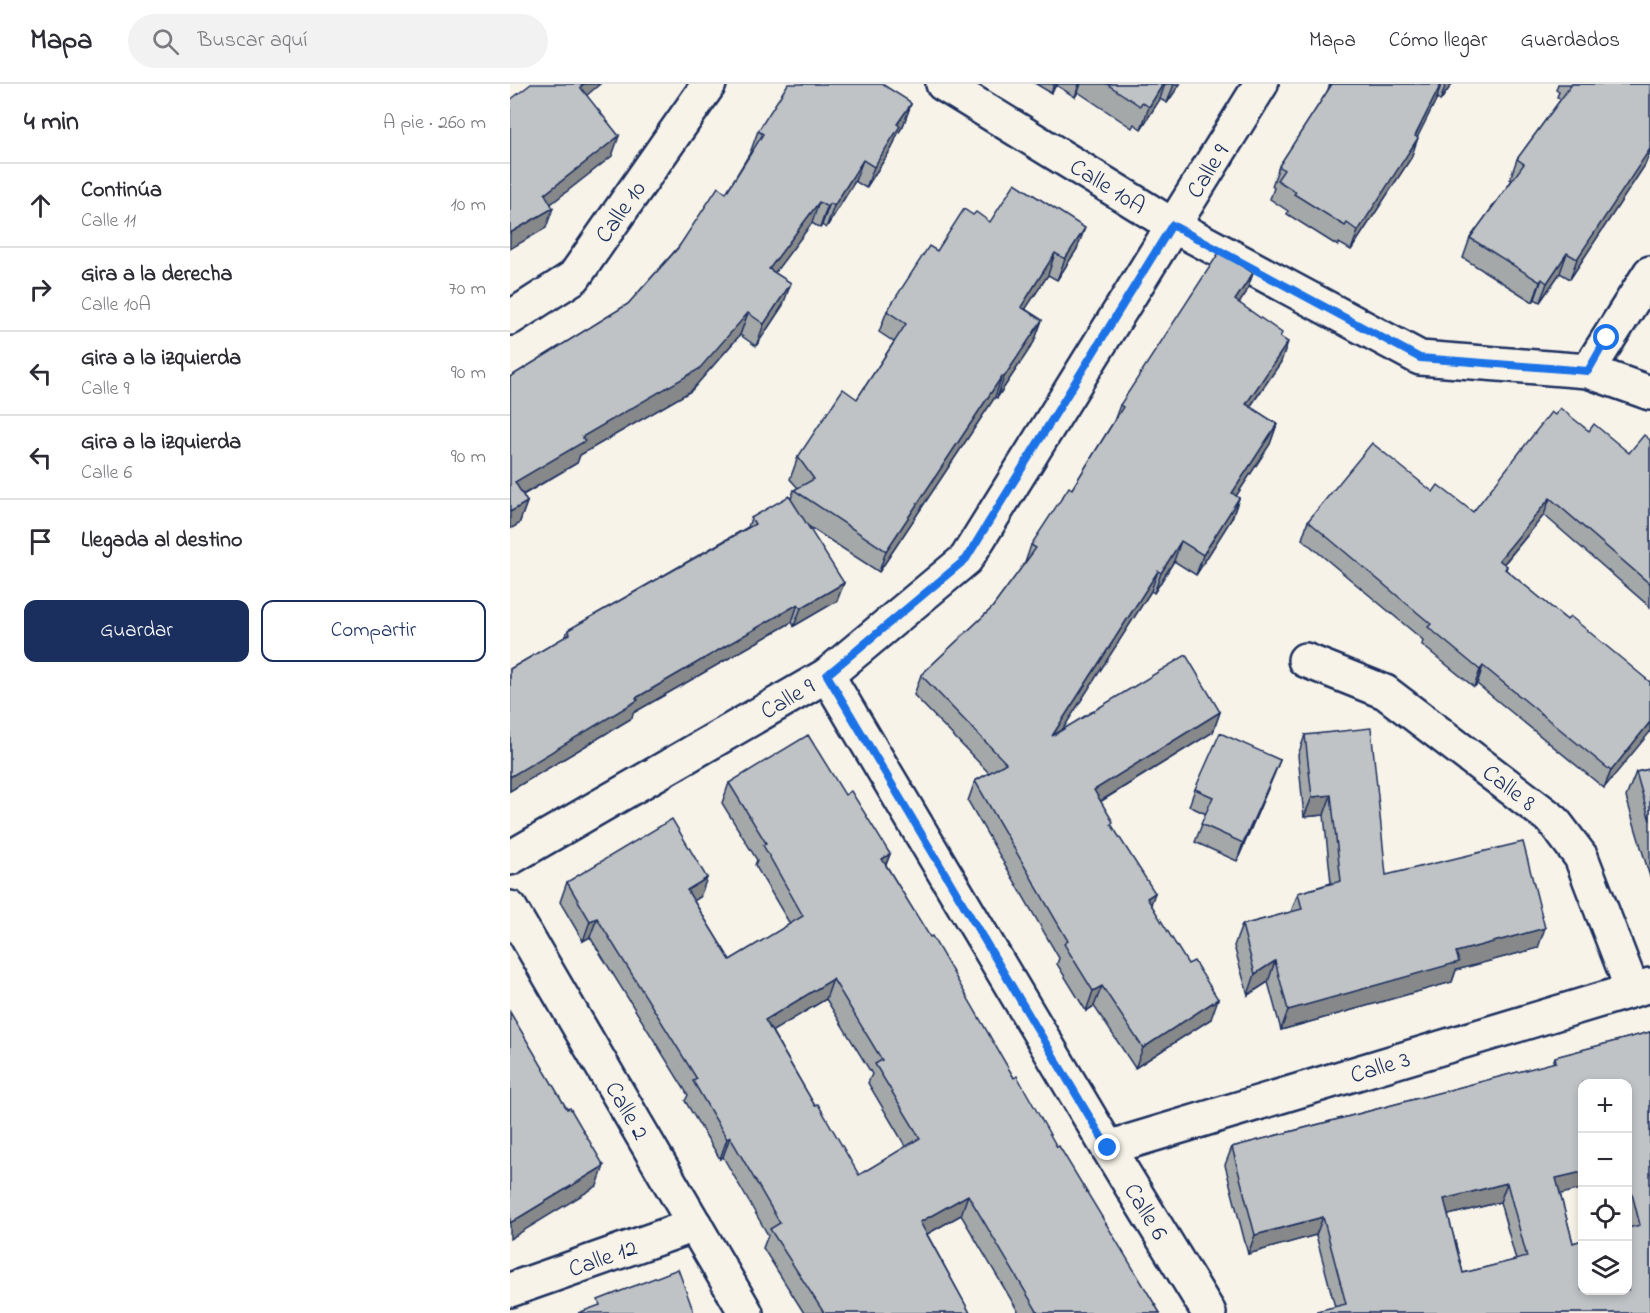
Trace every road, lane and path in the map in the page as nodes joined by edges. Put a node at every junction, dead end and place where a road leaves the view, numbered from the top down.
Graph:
1 (709, 84) edge
2 (943, 84) edge
3 (1261, 84) edge
4 (1172, 225) junction
5 (1650, 273) edge
6 (510, 318) edge
7 (1588, 371) junction
8 (1650, 393) edge
9 (1305, 660) dead end
10 (827, 675) junction
11 (510, 858) edge
12 (510, 908) edge
13 (1641, 987) edge
14 (1108, 1148) junction
15 (695, 1226) junction
16 (510, 1290) edge
17 (746, 1313) edge
18 (1209, 1313) edge

1 - 6 street, Calle 10
2 - 4 street, Calle 10A
3 - 4 street, Calle 9
4 - 7 street, Calle 10A
4 - 10 street, Calle 9
5 - 7 street
7 - 8 street, Calle 10A
9 - 13 street, Calle 8
10 - 11 street, Calle 9
10 - 14 street, Calle 6
12 - 15 street, Calle 2
13 - 14 street, Calle 3
14 - 18 street, Calle 6
15 - 16 street, Calle 12
15 - 17 street, Calle 2

